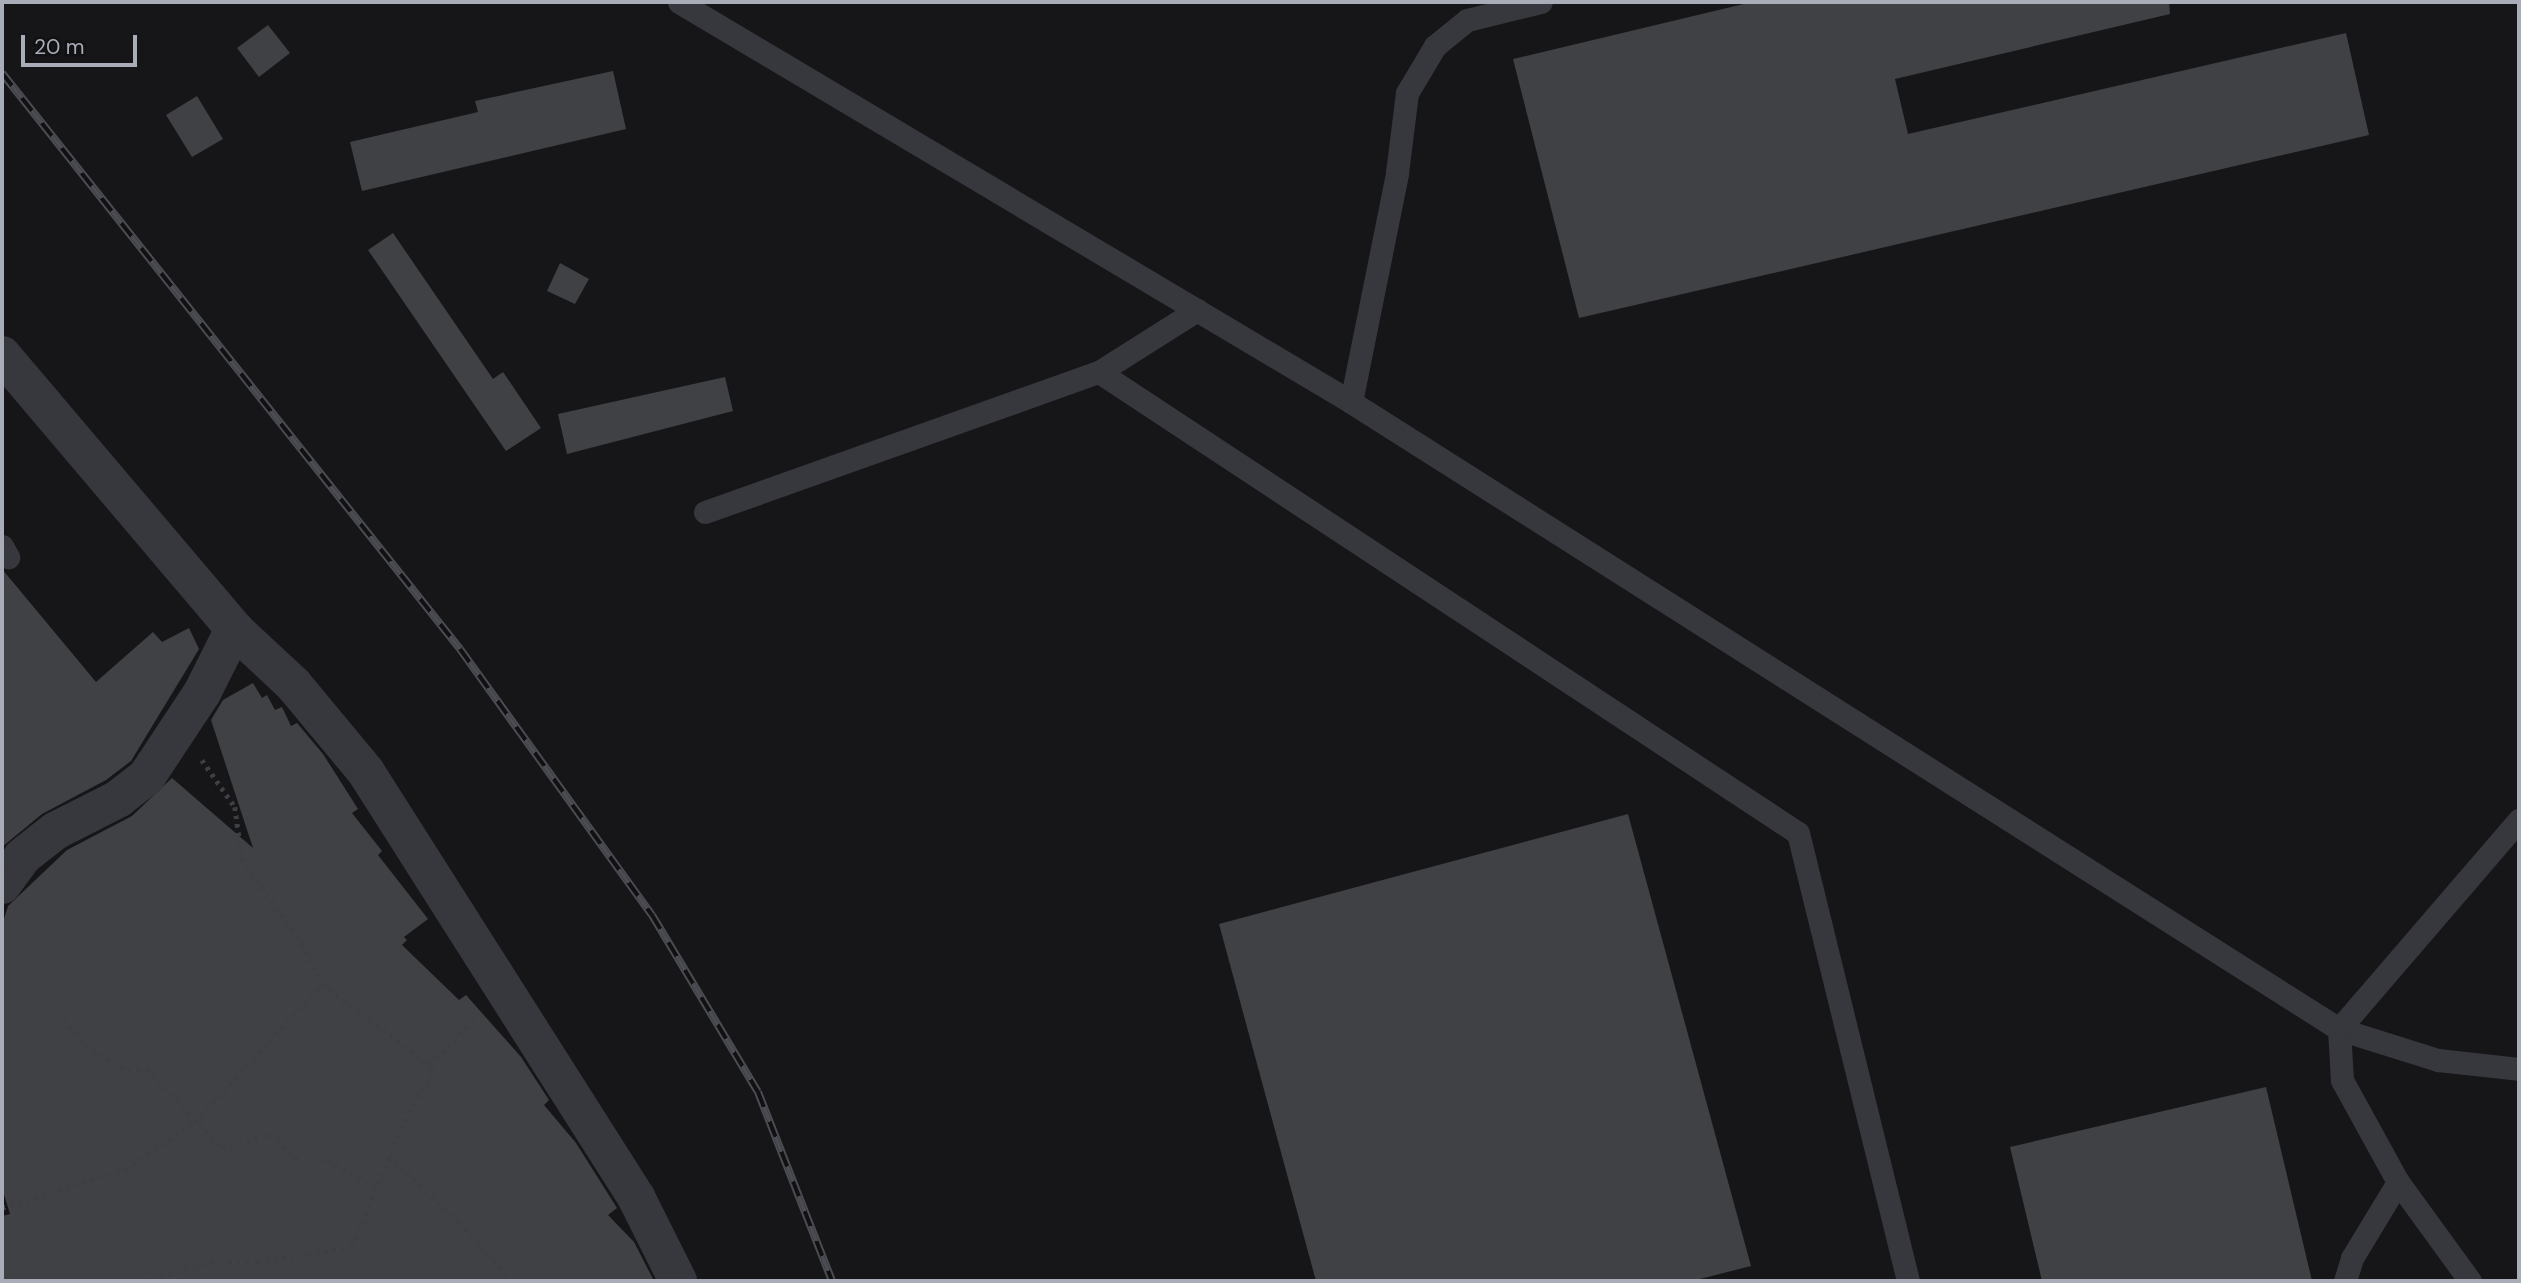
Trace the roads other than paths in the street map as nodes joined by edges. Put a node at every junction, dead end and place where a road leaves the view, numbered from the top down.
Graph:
1 (679, 2) edge
2 (1541, 2) edge
3 (1197, 310) junction
4 (2, 355) edge
5 (1099, 372) junction
6 (1351, 402) junction
7 (705, 512) dead end
8 (234, 629) junction
9 (2519, 820) edge
10 (2, 885) edge
11 (2339, 1029) junction
12 (2519, 1069) edge
13 (2398, 1182) junction
14 (678, 1281) edge
15 (1908, 1281) edge
16 (2345, 1281) edge
17 (2470, 1281) edge

1 - 3 lane
2 - 6 lane
3 - 5 lane
3 - 6 lane
4 - 8 street
5 - 7 lane
5 - 15 lane
6 - 11 lane
8 - 10 street
8 - 14 street
9 - 11 lane
11 - 12 lane
11 - 13 lane
13 - 16 lane
13 - 17 lane

